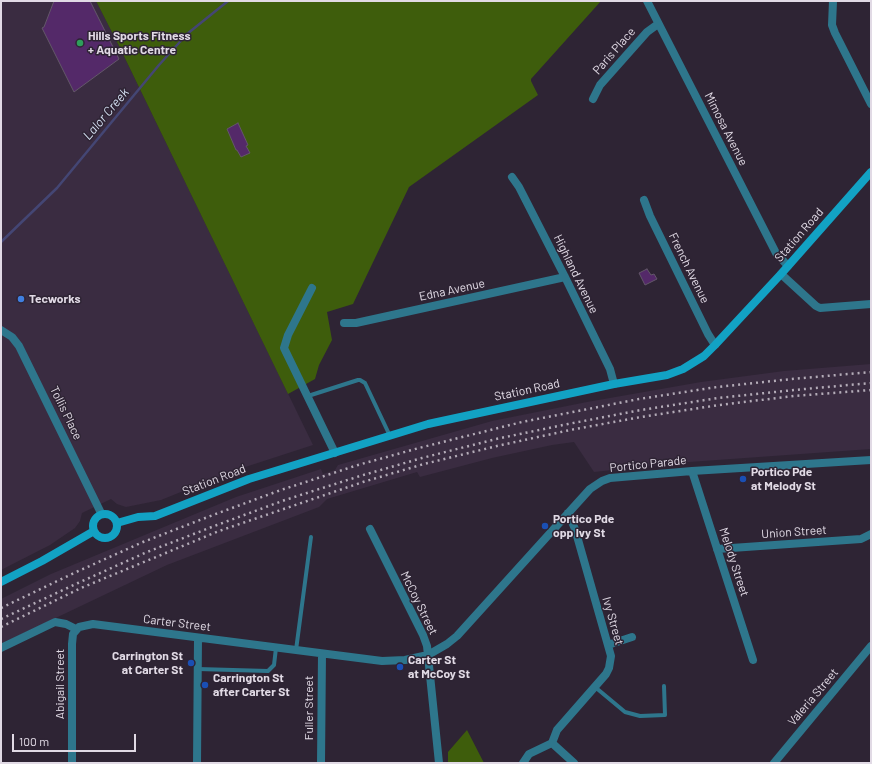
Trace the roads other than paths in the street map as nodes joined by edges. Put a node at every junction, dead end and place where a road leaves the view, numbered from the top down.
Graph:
1 (647, 1) edge
2 (833, 1) edge
3 (658, 24) junction
4 (593, 99) dead end
5 (871, 104) edge
6 (871, 172) edge
7 (512, 177) dead end
8 (644, 200) dead end
9 (788, 266) junction
10 (781, 274) junction
11 (565, 277) junction
12 (312, 288) dead end
13 (871, 304) edge
14 (344, 322) dead end
15 (1, 330) edge
16 (716, 345) junction
17 (614, 384) junction
18 (308, 396) junction
19 (390, 436) junction
20 (335, 453) junction
21 (871, 460) edge
22 (692, 471) junction
23 (568, 513) junction
24 (101, 514) junction
25 (117, 523) junction
26 (370, 529) dead end
27 (94, 531) junction
28 (871, 534) edge
29 (311, 537) dead end
30 (717, 549) junction
31 (1, 582) edge
32 (76, 629) junction
33 (632, 637) dead end
34 (198, 638) junction
35 (608, 644) junction
36 (871, 646) edge
37 (1, 648) edge
38 (276, 648) junction
39 (296, 651) junction
40 (322, 654) junction
41 (428, 655) junction
42 (753, 660) dead end
43 (198, 669) junction
44 (664, 686) dead end
45 (595, 687) junction
46 (552, 743) junction
47 (72, 763) edge
48 (197, 763) edge
49 (321, 763) edge
50 (439, 763) edge
51 (523, 763) edge
52 (574, 763) edge
53 (774, 763) edge

1 - 3 street, Mimosa Avenue
2 - 5 street
3 - 4 street, Paris Place
3 - 9 street, Mimosa Avenue
6 - 9 main road, Station Road
7 - 11 street, Highland Avenue
8 - 16 street, French Avenue
9 - 10 main road, Station Road
10 - 13 street
10 - 16 main road, Station Road
11 - 14 street, Edna Avenue
11 - 17 street, Highland Avenue
12 - 18 street
15 - 24 street, Tollis Place
16 - 17 main road, Station Road
17 - 19 main road, Station Road
18 - 19 lane
18 - 20 street
19 - 20 main road, Station Road
20 - 25 main road, Station Road
21 - 22 street, Portico Parade
22 - 23 street, Portico Parade
22 - 30 street, Melody Street
23 - 35 street, Ivy Street
23 - 41 street, Portico Parade
24 - 25 main road
24 - 27 main road
25 - 27 main road
26 - 41 street, McCoy Street
27 - 31 main road
28 - 30 street, Union Street
29 - 39 lane
30 - 42 street, Melody Street
32 - 34 street, Carter Street
32 - 37 street
32 - 47 street, Abigail Street
33 - 35 street
34 - 38 street, Carter Street
34 - 43 street
35 - 45 street, Ivy Street
36 - 53 street, Valeria Street
38 - 39 street, Carter Street
38 - 43 lane
39 - 40 street, Carter Street
40 - 41 street, Carter Street
40 - 49 street, Fuller Street
41 - 50 street, McCoy Street
43 - 48 street
44 - 45 lane
45 - 46 street, Ivy Street
46 - 51 street
46 - 52 street

